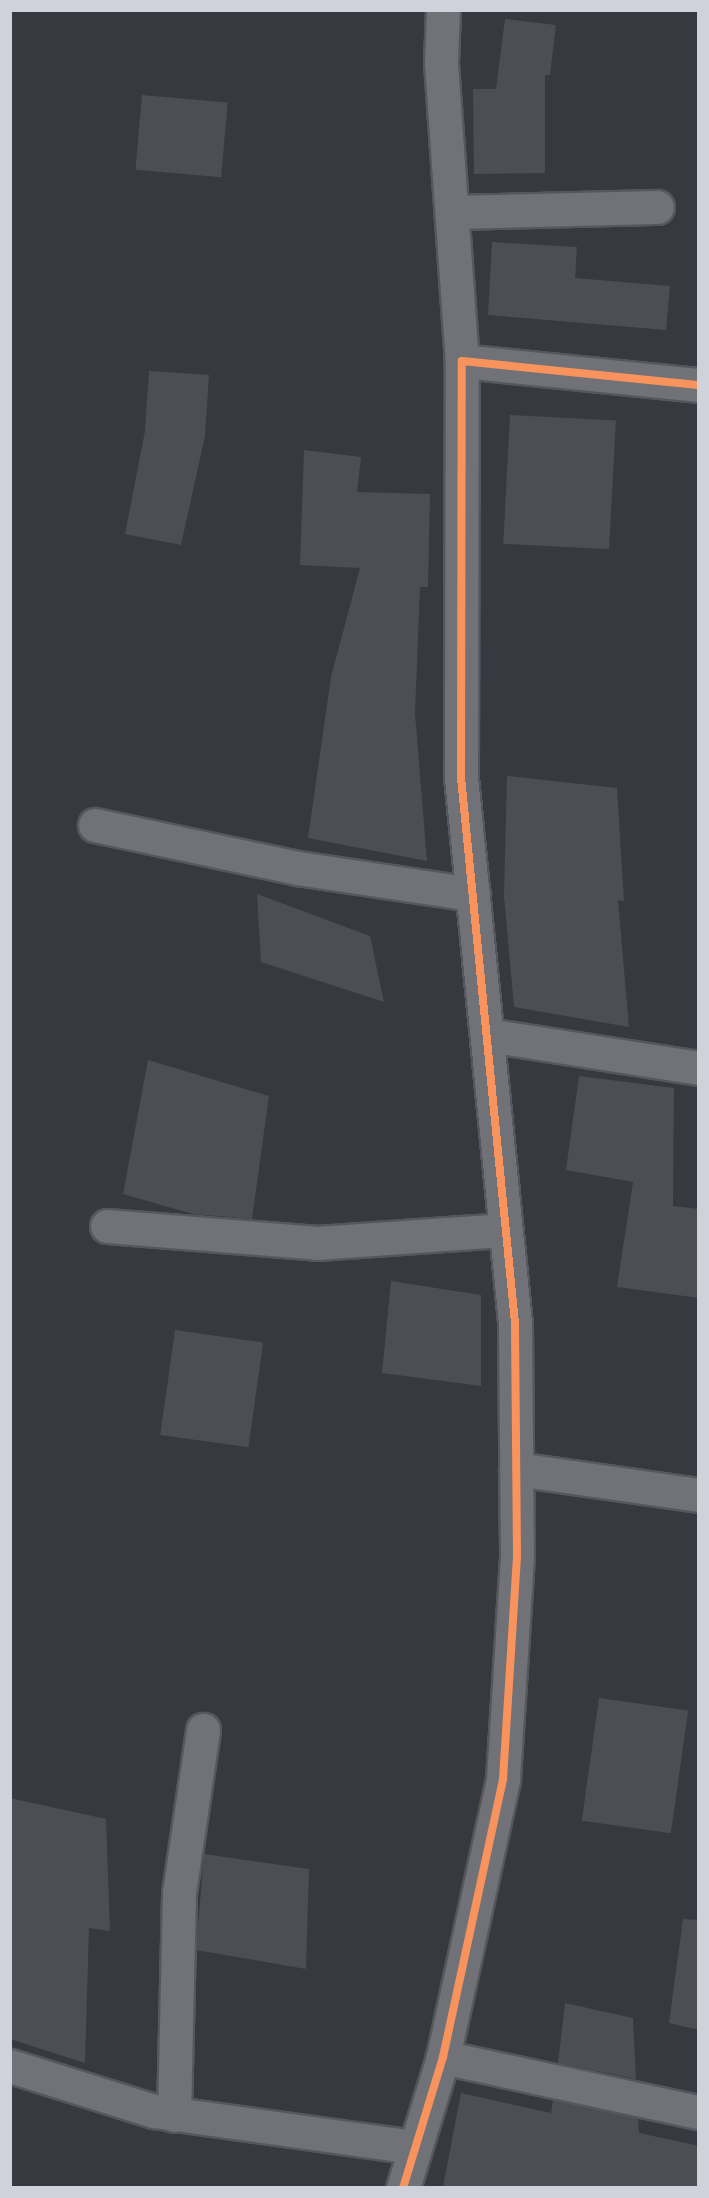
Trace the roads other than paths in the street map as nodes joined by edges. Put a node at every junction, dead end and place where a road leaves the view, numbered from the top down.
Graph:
1 (443, 10) edge
2 (657, 207) dead end
3 (453, 212) junction
4 (462, 360) junction
5 (699, 385) edge
6 (95, 825) dead end
7 (473, 894) junction
8 (488, 1035) junction
9 (699, 1068) edge
10 (107, 1226) dead end
11 (502, 1230) junction
12 (516, 1469) junction
13 (699, 1495) edge
14 (203, 1730) dead end
15 (443, 2057) junction
16 (10, 2066) edge
17 (699, 2112) edge
18 (174, 2115) junction
19 (413, 2146) junction
20 (403, 2187) edge

1 - 3 street
2 - 3 street
3 - 4 street
4 - 5 street
4 - 7 street
6 - 7 street
7 - 8 street
8 - 9 street
8 - 11 street
10 - 11 street
11 - 12 street
12 - 13 street
12 - 15 street
14 - 18 street
15 - 17 street
15 - 19 street
16 - 18 street
18 - 19 street
19 - 20 street

